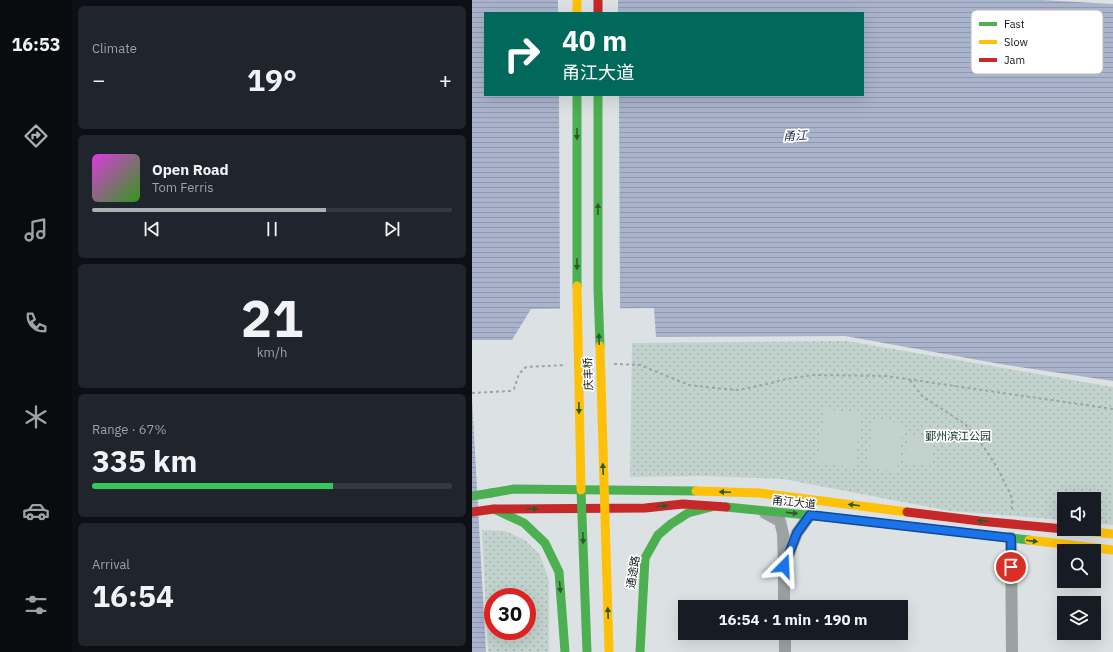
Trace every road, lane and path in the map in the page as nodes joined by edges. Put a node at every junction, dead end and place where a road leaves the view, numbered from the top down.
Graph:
1 (577, 0) edge
2 (598, 0) edge
3 (577, 12) edge
4 (598, 12) edge
5 (577, 96) edge
6 (598, 96) edge
7 (610, 364) dead end
8 (572, 365) dead end
9 (910, 380) junction
10 (472, 393) edge
11 (1113, 409) edge
12 (472, 496) edge
13 (711, 506) junction
14 (494, 509) junction
15 (758, 510) junction
16 (476, 512) edge
17 (810, 515) junction
18 (1012, 524) junction
19 (1057, 528) edge
20 (1101, 533) edge
21 (1113, 534) edge
22 (1011, 538) junction
23 (1113, 550) edge
24 (784, 566) junction
25 (784, 600) edge
26 (785, 640) edge
27 (564, 652) edge
28 (587, 652) edge
29 (609, 652) edge
30 (640, 652) edge
31 (785, 652) edge
32 (1012, 652) edge

1 - 3 main road
2 - 4 main road
5 -> 28 main road, 庆丰桥, bridge
29 -> 6 main road, 庆丰桥, bridge
7 - 9 path
8 - 10 path
9 - 11 path
9 - 18 path
18 -> 12 main road, 甬江大道, bridge
14 -> 13 main road, 甬江大道
13 - 15 main road, 甬江大道
13 - 30 main road, 通途路
14 - 16 main road, 甬江大道
14 -> 27 main road
15 -> 17 main road, 甬江大道
15 - 24 street
17 - 22 main road, 甬江大道
17 - 24 street
18 - 19 main road, 甬江大道
20 - 21 main road, 甬江大道
22 -> 23 main road, 甬江大道
22 - 32 street
24 - 25 street
26 - 31 street

